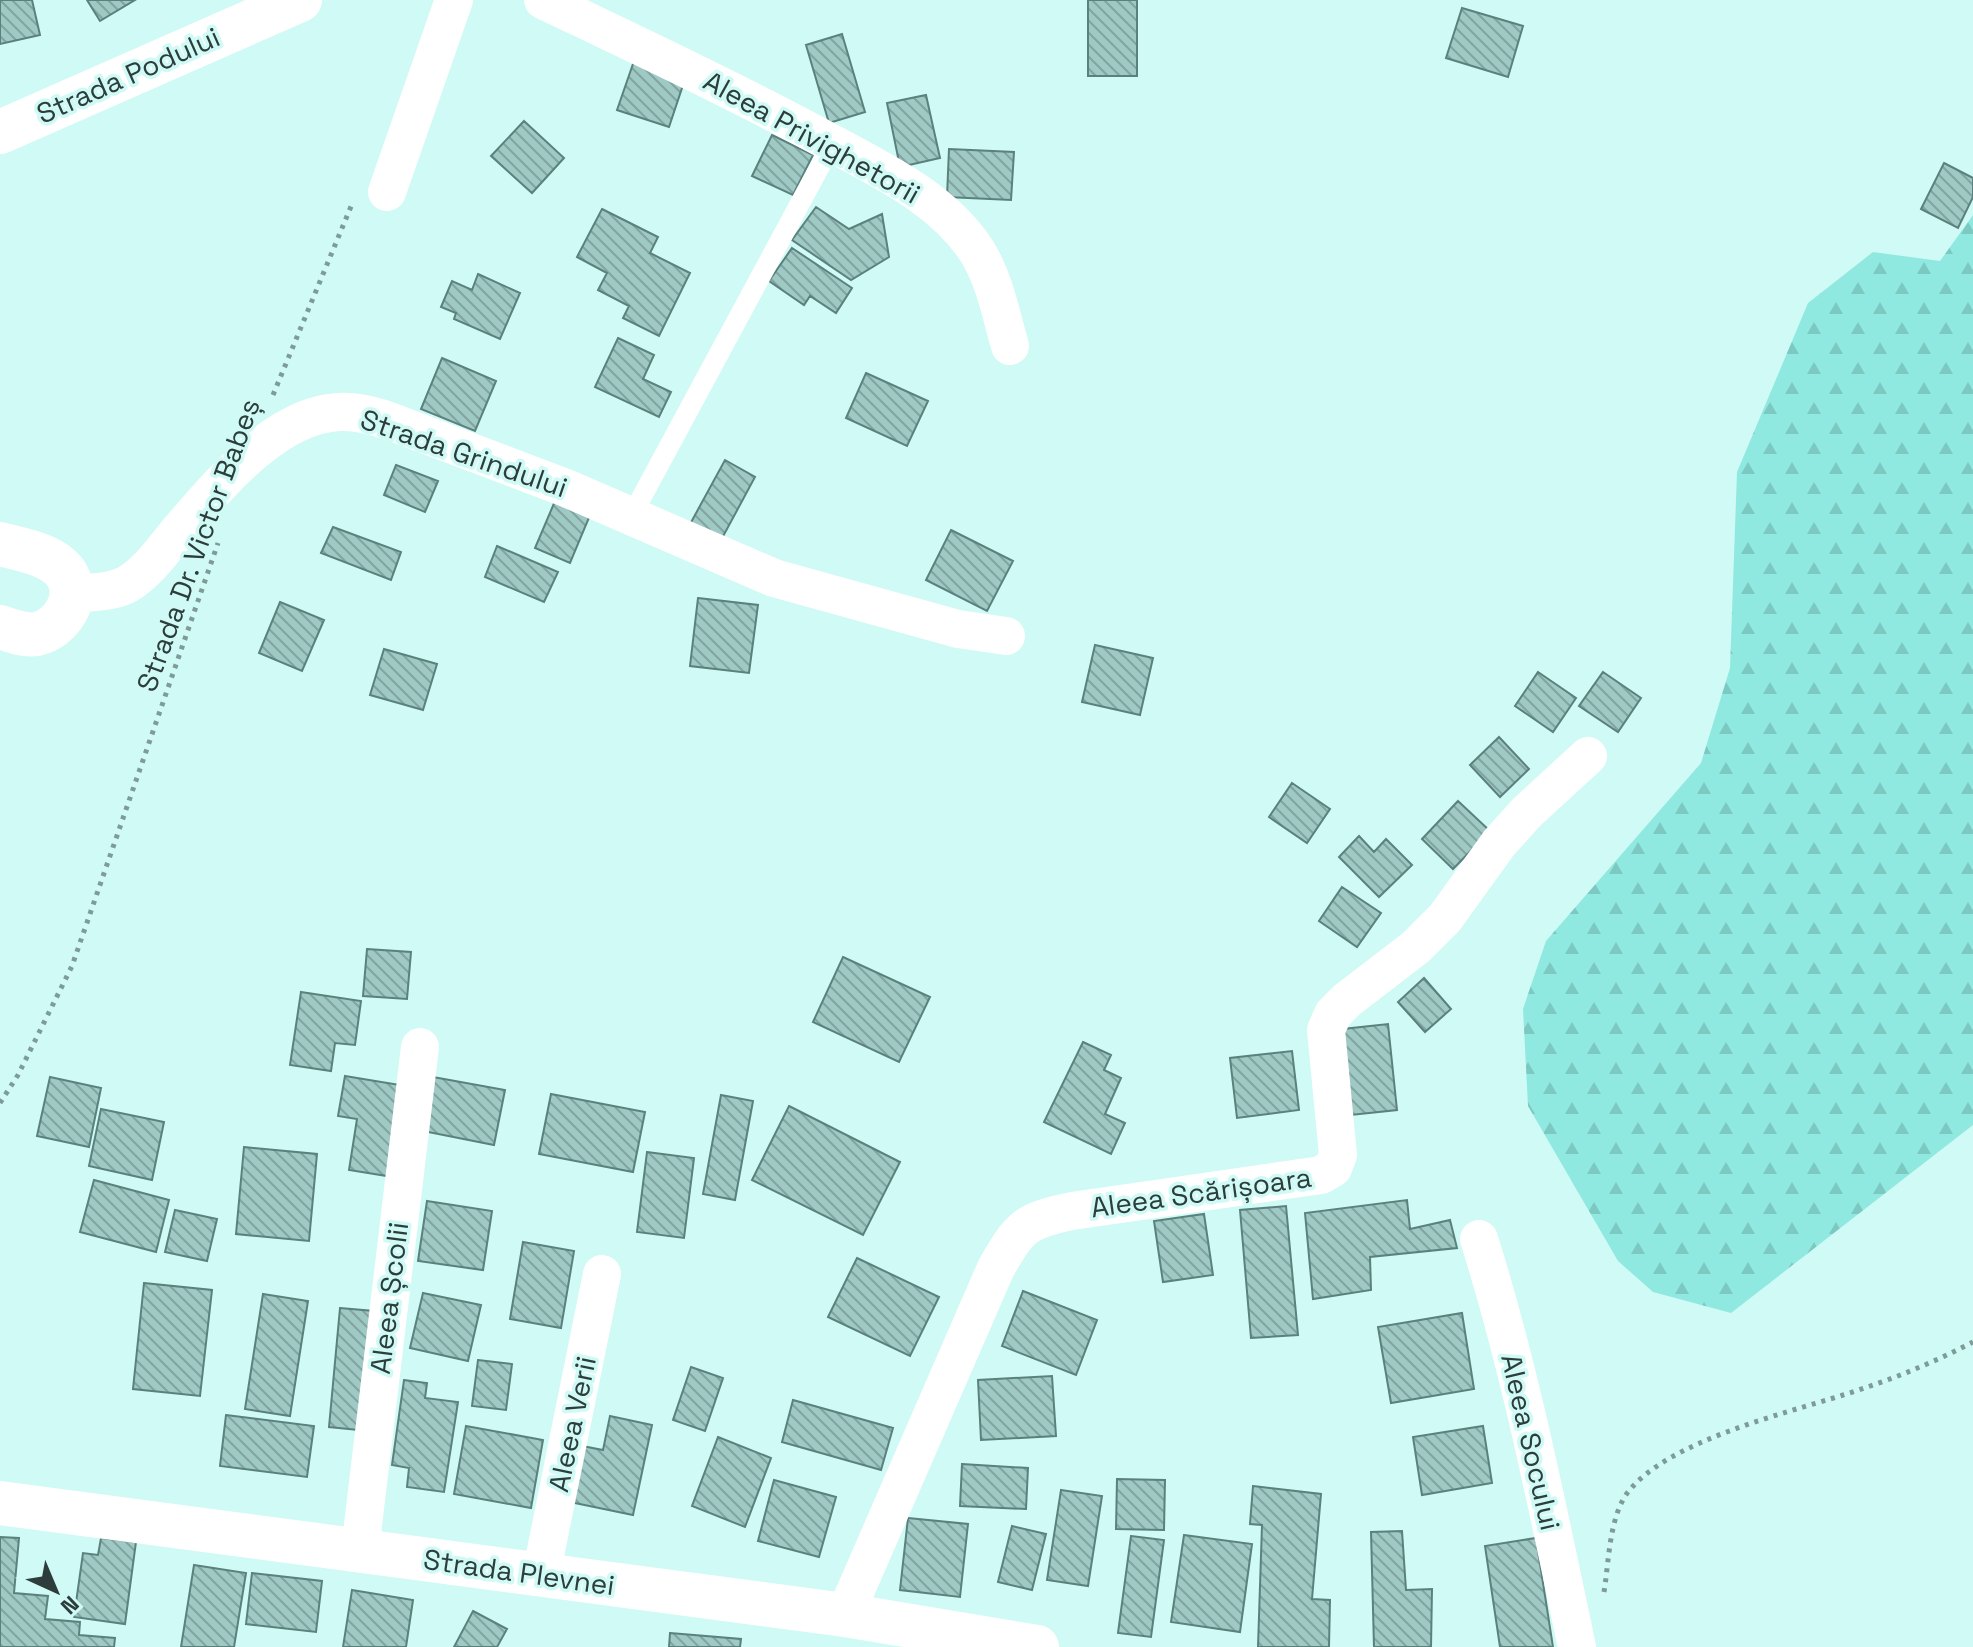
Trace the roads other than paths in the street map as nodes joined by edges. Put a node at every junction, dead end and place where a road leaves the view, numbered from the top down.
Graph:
1 (300, 0) edge
2 (454, 0) edge
3 (543, 0) edge
4 (0, 132) edge
5 (832, 144) junction
6 (372, 192) road end
7 (1010, 346) dead end
8 (632, 515) junction
9 (0, 544) edge
10 (72, 594) junction
11 (0, 627) edge
12 (1006, 636) dead end
13 (1588, 756) dead end
14 (420, 1047) dead end
15 (1479, 1239) dead end
16 (602, 1274) dead end
17 (0, 1503) edge
18 (360, 1550) junction
19 (541, 1575) junction
20 (838, 1631) edge
21 (1037, 1647) edge
22 (1577, 1647) edge

1 - 4 main road, Strada Podului
2 - 6 street
3 - 5 street, Aleea Privighetorii
5 - 7 street, Aleea Privighetorii
5 - 8 lane
8 - 10 street, Strada Grindului
8 - 12 street, Strada Grindului
9 - 10 main road
10 - 11 main road
13 - 20 street, Aleea Scărișoara
14 - 18 street, Aleea Școlii
15 - 22 street, Aleea Socului
16 - 19 street, Aleea Verii
17 - 18 main road, Strada Plevnei
18 - 19 main road, Strada Plevnei
19 - 20 main road, Strada Plevnei
20 - 21 main road, Strada Plevnei

